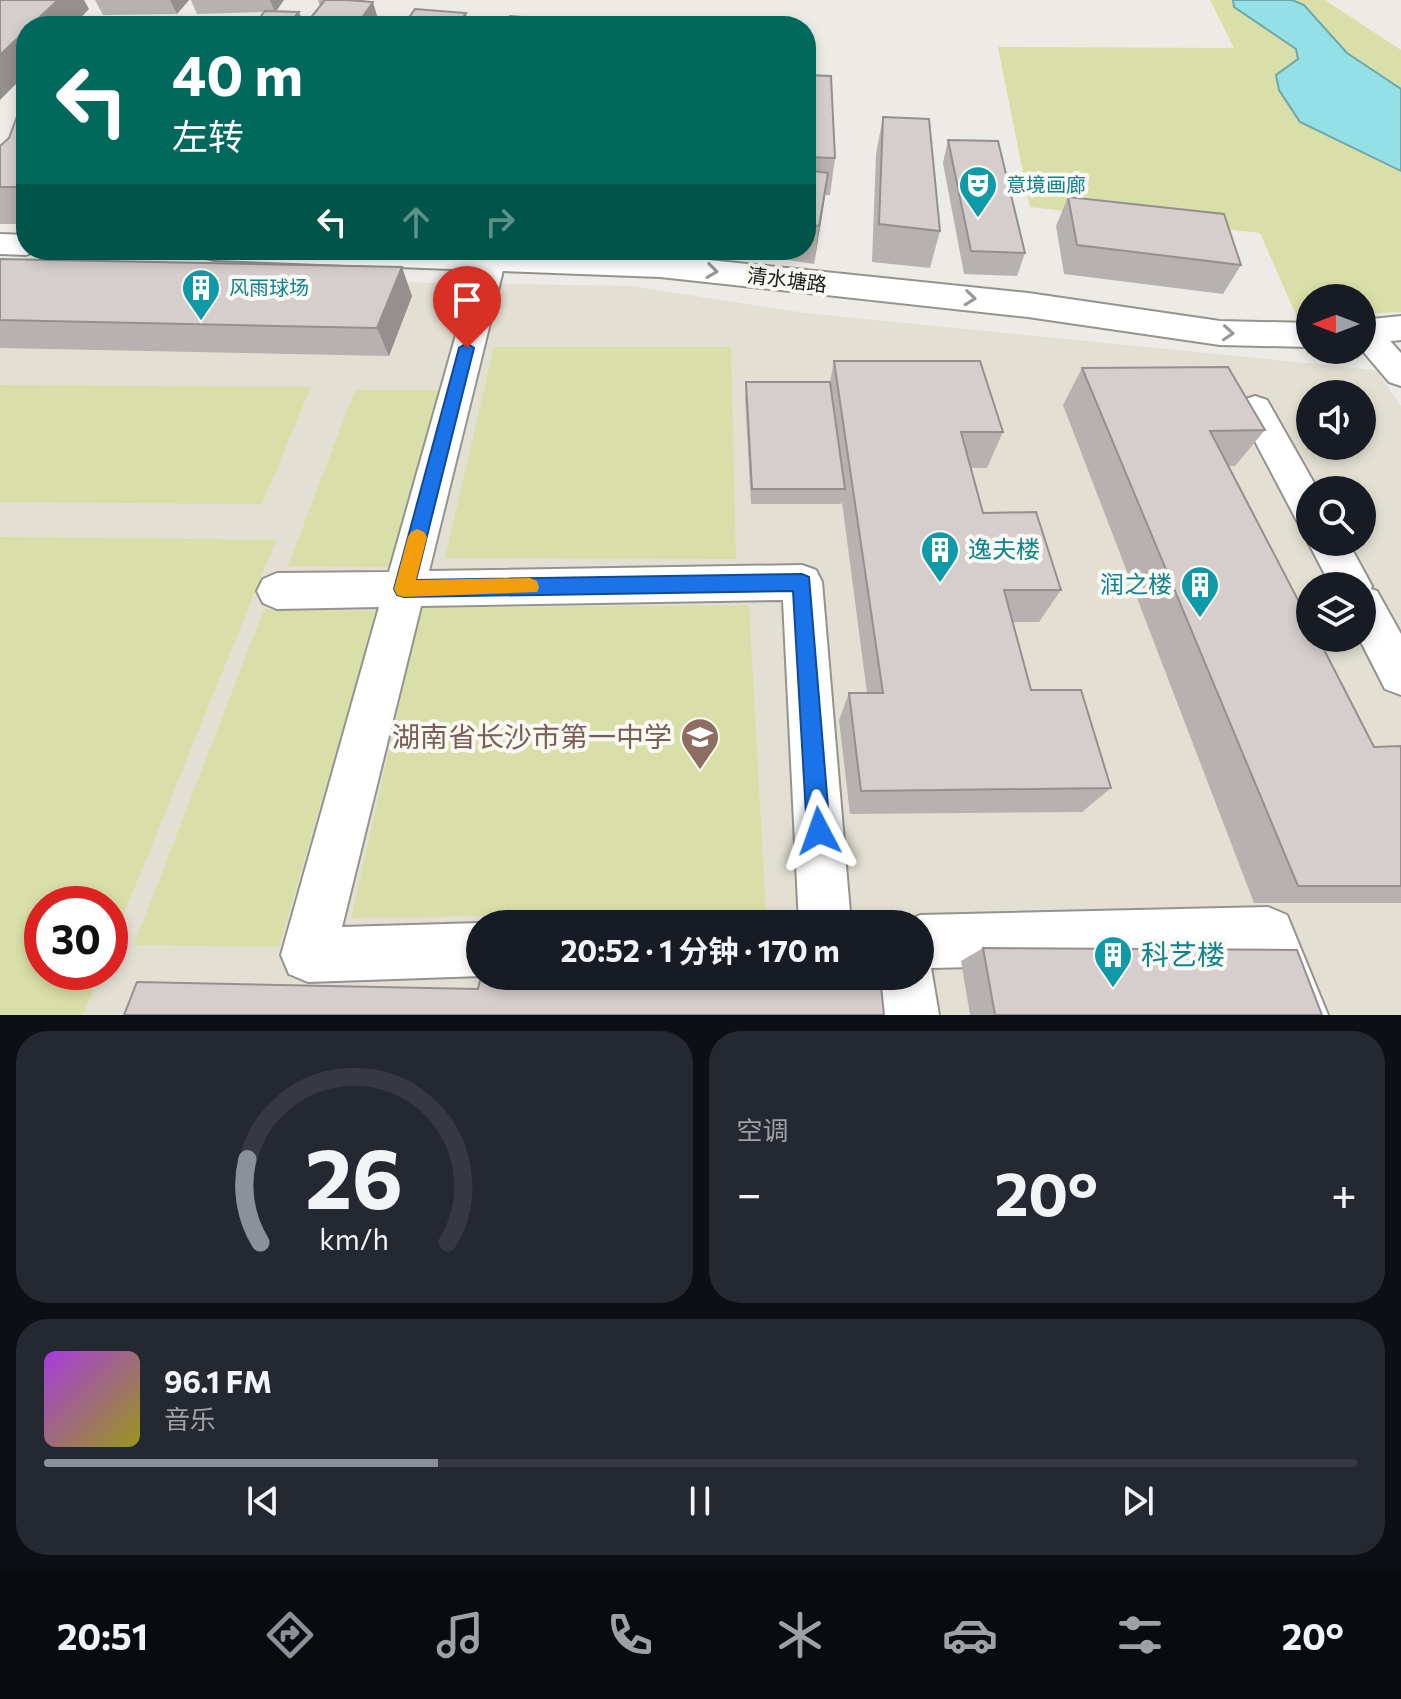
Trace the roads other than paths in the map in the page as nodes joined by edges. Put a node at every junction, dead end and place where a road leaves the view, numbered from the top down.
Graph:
1 (490, 260) edge
2 (576, 260) edge
3 (1401, 328) edge
4 (1376, 331) edge
5 (1296, 335) edge
6 (1376, 346) edge
7 (1401, 374) edge
8 (1255, 409) edge
9 (1296, 484) edge
10 (404, 589) junction
11 (277, 591) dead end
12 (1376, 629) edge
13 (1401, 675) edge
14 (824, 910) edge
15 (934, 942) edge
16 (466, 950) edge
17 (908, 990) edge
18 (911, 1015) edge
19 (1300, 1015) edge

1 - 10 street
2 -> 5 street, 清水塘路
3 - 4 street
6 - 7 street
8 - 9 street
10 - 11 street
10 - 14 street
10 - 16 street
12 - 13 street
15 - 19 street
17 - 18 street

